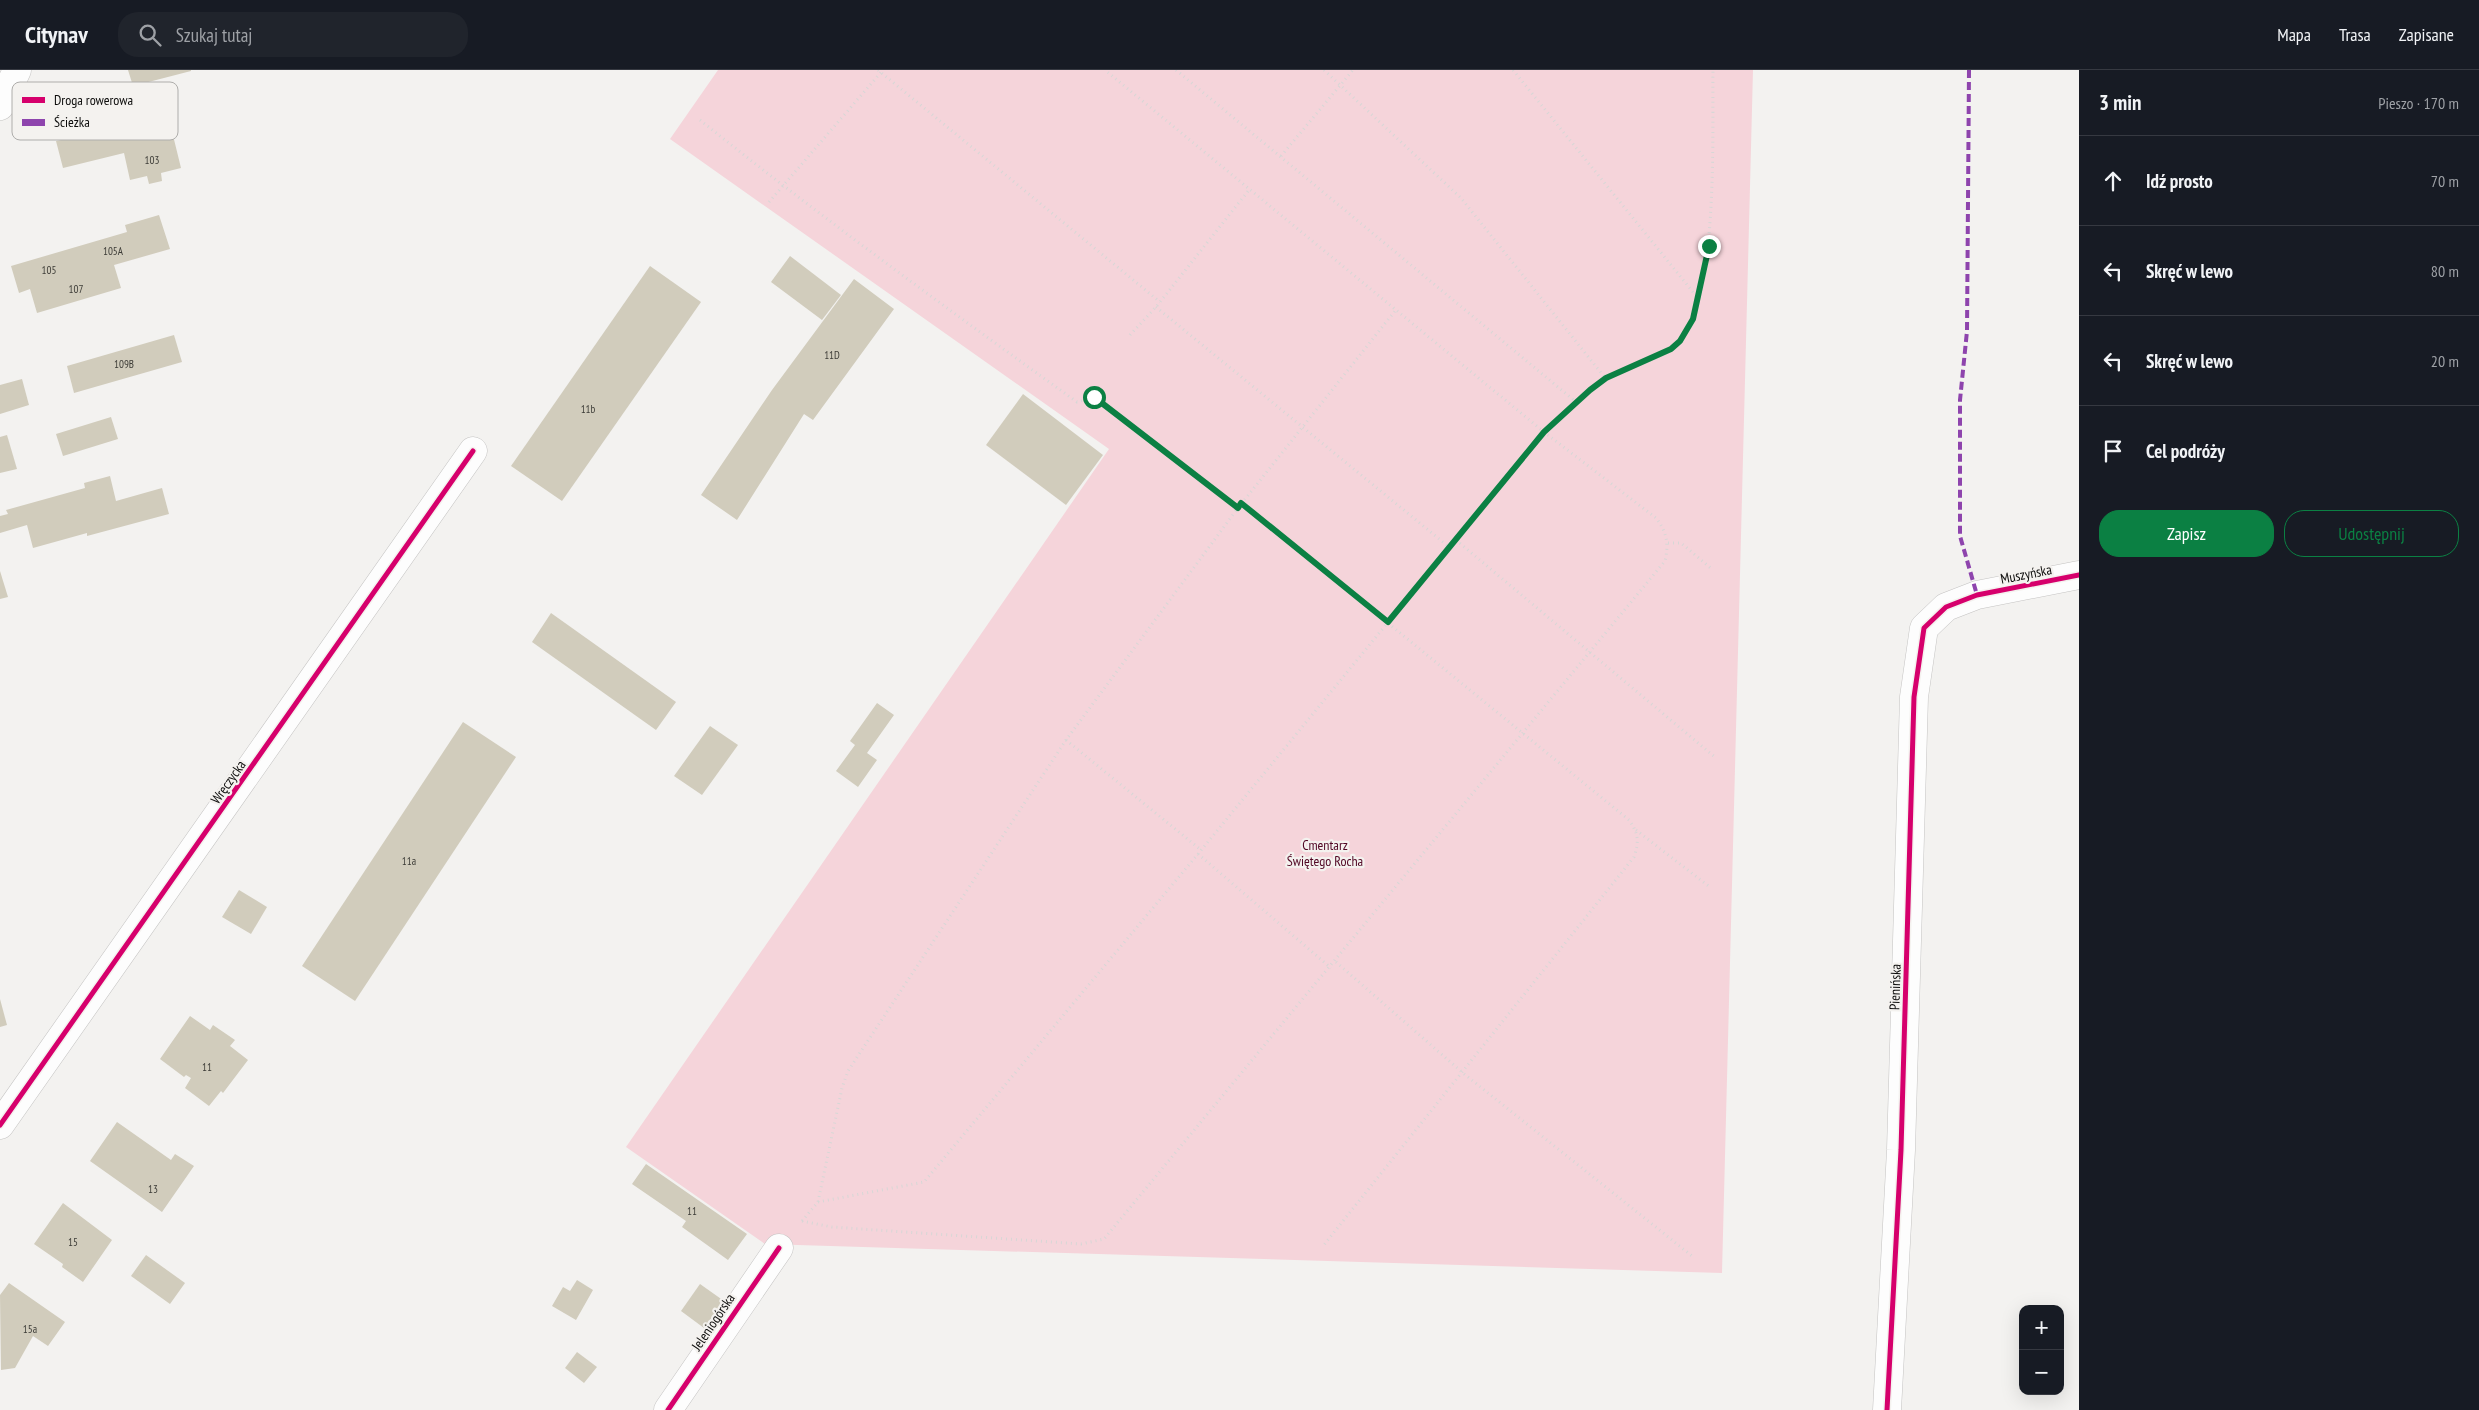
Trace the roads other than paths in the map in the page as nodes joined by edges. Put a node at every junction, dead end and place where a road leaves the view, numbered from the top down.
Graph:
1 (17, 70) edge
2 (0, 106) edge
3 (473, 451) dead end
4 (2079, 575) edge
5 (1977, 595) joint
6 (0, 1125) edge
7 (779, 1248) dead end
8 (668, 1410) edge
9 (1887, 1410) edge

1 - 2 street
3 - 6 street, Wręczycka
4 - 5 street, Muszyńska
5 - 9 street, Pienińska
7 - 8 street, Jeleniogórska

